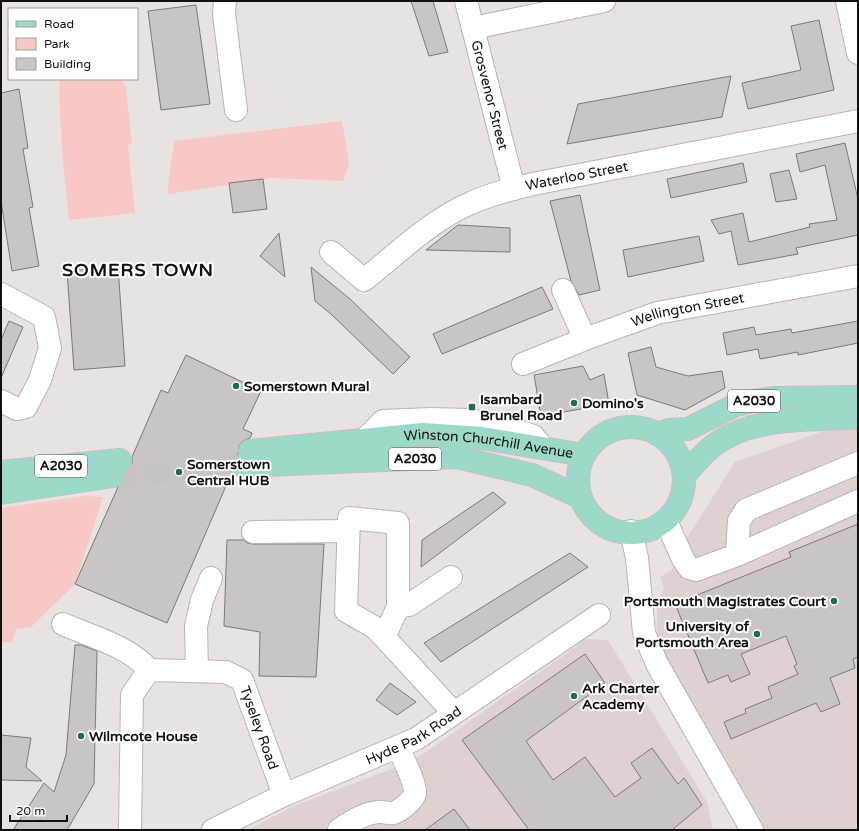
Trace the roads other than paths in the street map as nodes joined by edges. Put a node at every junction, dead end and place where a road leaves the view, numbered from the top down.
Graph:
1 (225, 1) edge
2 (466, 1) edge
3 (604, 1) edge
4 (847, 1) edge
5 (473, 28) junction
6 (858, 53) edge
7 (236, 110) dead end
8 (858, 121) edge
9 (514, 189) junction
10 (331, 252) dead end
11 (858, 276) edge
12 (563, 290) dead end
13 (1, 294) edge
14 (585, 338) junction
15 (523, 364) dead end
16 (858, 397) edge
17 (1, 401) edge
18 (856, 420) edge
19 (657, 434) junction
20 (584, 455) junction
21 (858, 463) edge
22 (1, 472) edge
23 (684, 476) junction
24 (1, 493) edge
25 (580, 497) junction
26 (858, 501) edge
27 (666, 521) junction
28 (348, 531) junction
29 (631, 531) junction
30 (253, 532) dead end
31 (736, 555) junction
32 (451, 577) dead end
33 (211, 578) dead end
34 (398, 607) junction
35 (599, 615) dead end
36 (63, 624) dead end
37 (384, 637) junction
38 (149, 670) junction
39 (197, 671) junction
40 (454, 713) junction
41 (398, 747) junction
42 (284, 794) junction
43 (388, 822) edge
44 (130, 830) edge
45 (213, 830) edge
46 (339, 830) edge
47 (752, 830) edge

1 - 7 street
2 - 5 street, Grosvenor Street
3 - 5 street
4 - 6 street
5 - 9 street, Grosvenor Street
8 - 9 street, Waterloo Street
9 - 10 street, Waterloo Street
11 - 14 street, Wellington Street
12 - 14 street
13 - 17 street
14 - 15 street, Wellington Street
16 - 19 main road, A2030
18 - 23 main road, A2030
19 - 20 main road
19 - 23 main road
20 - 25 main road
20 - 25 main road, Winston Churchill Avenue / A2030
21 - 31 street
22 - 24 main road, A2030
23 - 27 main road
25 - 29 main road
26 - 31 street
27 - 29 main road
27 - 31 street
28 - 30 street
28 - 34 street
28 - 37 street
29 - 47 street
32 - 34 street
33 - 39 street
34 - 37 street
35 - 40 street, Hyde Park Road
36 - 38 street
37 - 40 street
38 - 39 street, Tyseley Road
38 - 44 street
39 - 42 street, Tyseley Road
40 - 41 street, Hyde Park Road
41 - 42 street, Hyde Park Road
41 - 43 street
42 - 45 street, Hyde Park Road
43 - 46 street

